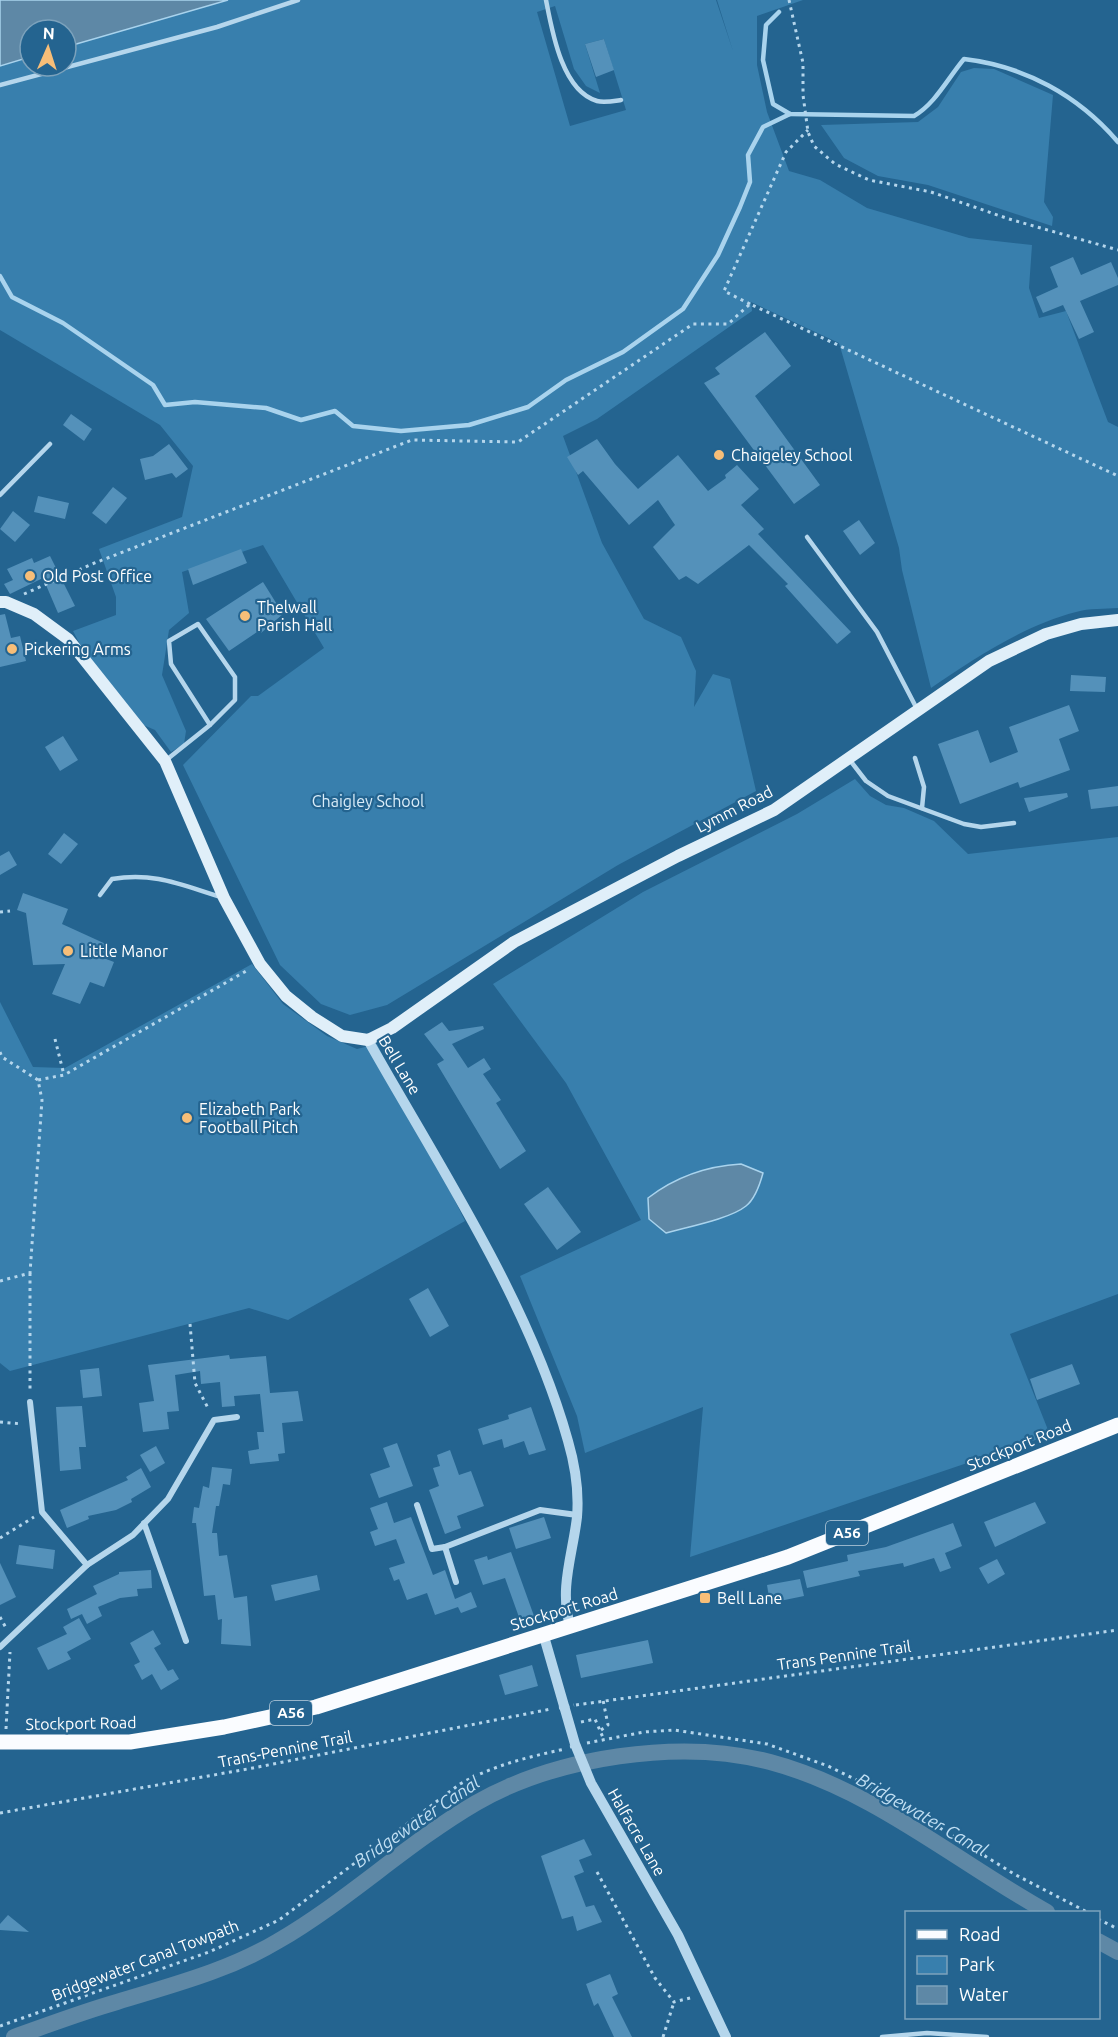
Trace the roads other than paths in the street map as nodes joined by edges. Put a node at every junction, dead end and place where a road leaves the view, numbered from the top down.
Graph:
1 (298, 0) edge
2 (546, 0) edge
3 (0, 85) edge
4 (621, 100) dead end
5 (50, 444) dead end
6 (0, 495) edge
7 (807, 537) dead end
8 (3, 602) edge
9 (1118, 620) edge
10 (917, 709) junction
11 (210, 725) junction
12 (847, 757) junction
13 (915, 758) dead end
14 (165, 761) junction
15 (922, 808) junction
16 (1014, 824) dead end
17 (100, 895) dead end
18 (224, 898) junction
19 (368, 1040) junction
20 (30, 1402) road end
21 (237, 1417) dead end
22 (1118, 1425) edge
23 (417, 1505) dead end
24 (577, 1515) junction
25 (144, 1523) junction
26 (445, 1547) junction
27 (87, 1566) junction
28 (456, 1582) dead end
29 (570, 1625) junction
30 (543, 1633) junction
31 (186, 1641) dead end
32 (0, 1647) edge
33 (3, 1742) edge
34 (726, 2037) edge
35 (882, 2037) edge
36 (987, 2037) edge

1 - 3 lane
2 - 4 lane
5 - 6 lane
7 - 10 lane
8 - 14 main road, Bell Lane
9 - 10 main road, Lymm Road
10 - 12 main road, Lymm Road
11 - 11 lane
11 - 14 lane
12 - 15 lane
12 - 19 main road, Lymm Road
13 - 15 lane
14 - 18 main road, Bell Lane
15 - 16 lane
17 - 18 lane
18 - 19 main road, Bell Lane
19 - 24 street, Bell Lane
20 - 27 street
21 - 25 street
22 - 29 main road, Stockport Road / A56
23 - 26 street
24 - 26 street
24 - 29 street, Bell Lane
25 - 27 street
25 - 31 street
26 - 28 street
27 - 32 street
29 - 30 main road, Stockport Road / A56
30 - 33 main road, Stockport Road / A56
30 - 34 street, Halfacre Lane
35 - 36 lane

